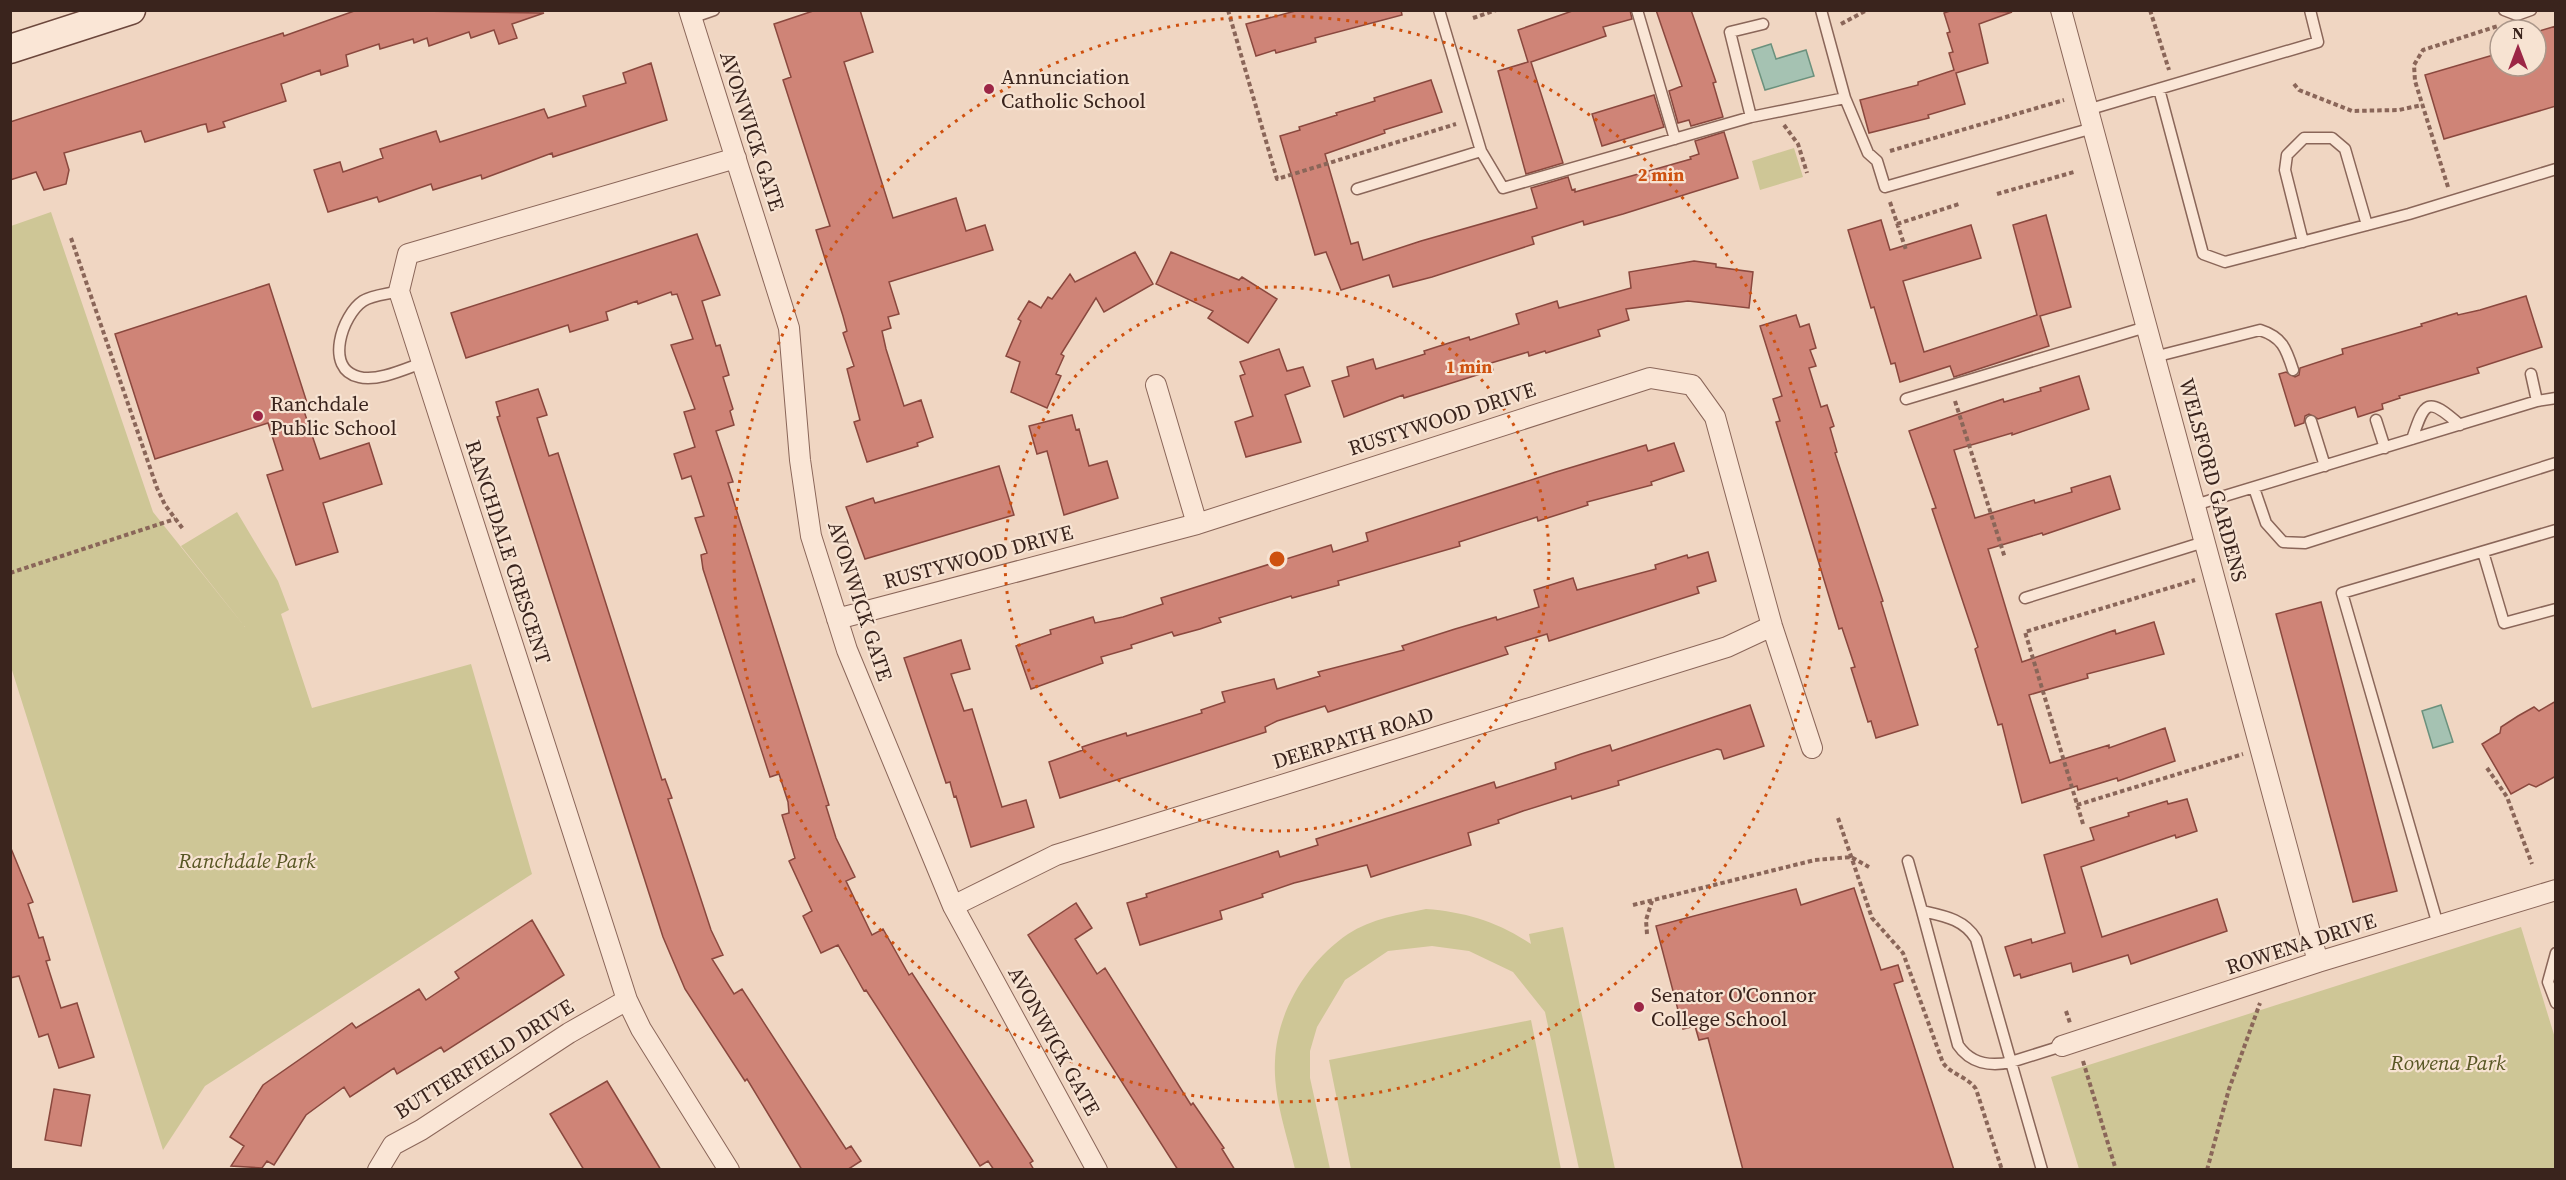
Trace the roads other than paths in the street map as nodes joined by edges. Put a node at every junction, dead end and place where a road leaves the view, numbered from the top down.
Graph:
1 (131, 10) edge
2 (714, 10) edge
3 (1439, 10) edge
4 (1637, 10) edge
5 (1821, 10) edge
6 (2061, 10) edge
7 (2310, 10) edge
8 (2504, 10) edge
9 (2531, 10) edge
10 (690, 14) edge
11 (1763, 24) dead end
12 (10, 49) edge
13 (2159, 88) junction
14 (1845, 98) junction
15 (2088, 111) junction
16 (1751, 117) junction
17 (1675, 140) junction
18 (1481, 151) junction
19 (736, 158) junction
20 (2556, 169) edge
21 (1358, 189) dead end
22 (2367, 225) junction
23 (2303, 242) junction
24 (399, 291) junction
25 (2146, 327) junction
26 (2154, 357) junction
27 (422, 363) junction
28 (2294, 370) dead end
29 (2531, 374) dead end
30 (1156, 385) dead end
31 (2556, 398) edge
32 (1906, 399) dead end
33 (2537, 401) junction
34 (2376, 420) dead end
35 (2311, 421) dead end
36 (2460, 424) junction
37 (2412, 439) junction
38 (2385, 448) junction
39 (2556, 463) edge
40 (2325, 466) junction
41 (2254, 488) junction
42 (2194, 505) junction
43 (1197, 524) junction
44 (2556, 530) edge
45 (2204, 542) junction
46 (2483, 552) junction
47 (2025, 598) dead end
48 (2556, 609) edge
49 (837, 619) junction
50 (1772, 626) junction
51 (1812, 748) dead end
52 (1908, 861) dead end
53 (2556, 890) edge
54 (953, 906) junction
55 (1922, 911) junction
56 (2438, 925) junction
57 (2556, 953) edge
58 (2318, 962) junction
59 (627, 1000) junction
60 (2556, 1003) edge
61 (2069, 1044) joint
62 (2011, 1062) junction
63 (378, 1170) edge
64 (729, 1170) edge
65 (1097, 1170) edge
66 (2042, 1170) edge

1 - 12 street
2 - 10 lane
3 - 18 lane
4 - 17 lane
5 - 14 lane
6 - 15 street, WELSFORD GARDENS
7 - 13 lane
8 - 9 lane
10 - 19 street, AVONWICK GATE
11 - 16 lane
13 - 15 lane
13 - 23 lane
14 - 15 lane
14 - 16 lane
15 - 25 street, WELSFORD GARDENS
16 - 17 lane
17 - 18 lane
18 - 21 lane
19 - 24 street
19 - 49 street, AVONWICK GATE
20 - 22 lane
22 - 23 lane
22 - 23 lane
24 - 27 street, RANCHDALE CRESCENT
24 - 27 lane
25 - 26 street, WELSFORD GARDENS
25 - 32 lane
26 - 28 lane
26 - 42 street, WELSFORD GARDENS
27 - 59 street, RANCHDALE CRESCENT
29 - 33 lane
30 - 43 street
31 - 33 lane
33 - 36 lane
34 - 38 lane
35 - 40 lane
36 - 37 lane
36 - 37 lane
37 - 38 lane
38 - 40 lane
39 - 41 lane
40 - 41 lane
41 - 42 lane
42 - 45 street, WELSFORD GARDENS
43 - 49 street, RUSTYWOOD DRIVE
43 - 50 street, RUSTYWOOD DRIVE
44 - 46 lane
45 - 47 lane
45 - 58 street, WELSFORD GARDENS
46 - 48 lane
46 - 56 lane
49 - 54 street, AVONWICK GATE
50 - 51 street, RUSTYWOOD DRIVE
50 - 54 street, DEERPATH ROAD
52 - 55 lane
53 - 56 street, ROWENA DRIVE
54 - 65 street, AVONWICK GATE
55 - 62 lane
55 - 62 lane
56 - 58 street, ROWENA DRIVE
57 - 60 lane
58 - 61 street, ROWENA DRIVE
59 - 63 street, BUTTERFIELD DRIVE
59 - 64 street, RANCHDALE CRESCENT
61 - 62 lane
62 - 66 lane

